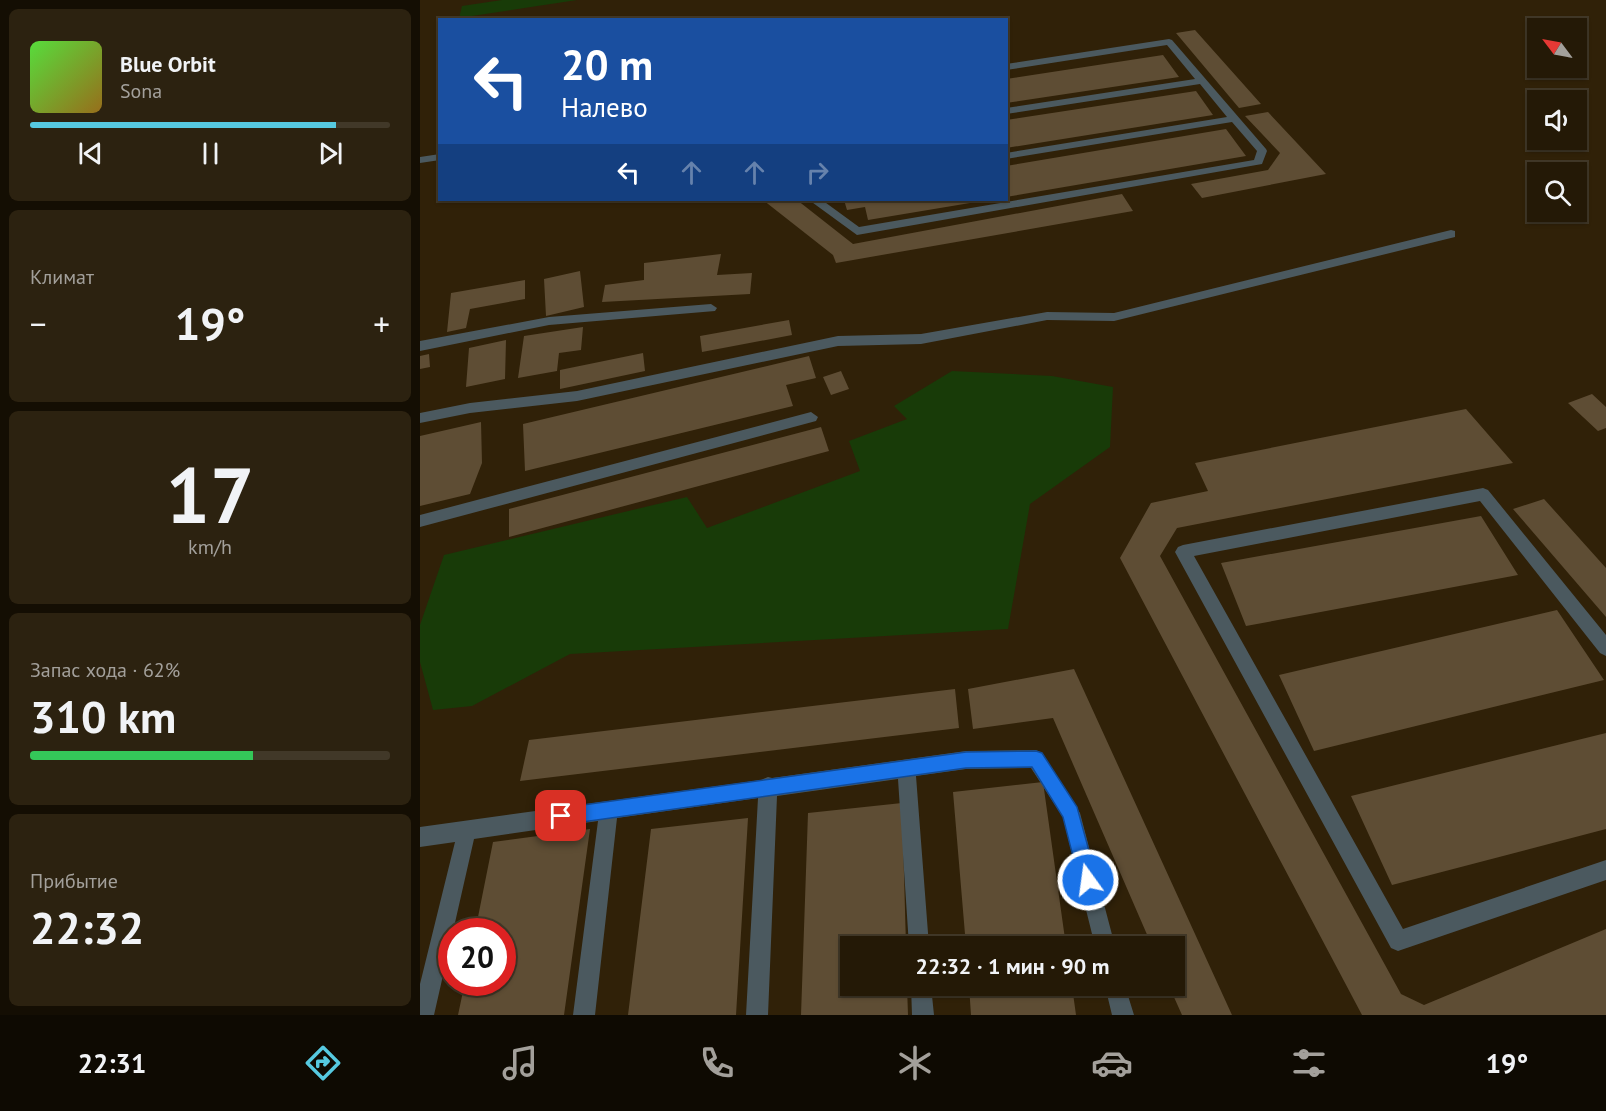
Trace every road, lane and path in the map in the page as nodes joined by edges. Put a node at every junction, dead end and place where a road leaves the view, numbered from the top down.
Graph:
1 (1008, 67) edge
2 (1202, 81) junction
3 (1008, 111) edge
4 (1234, 119) junction
5 (1008, 156) edge
6 (438, 157) edge
7 (420, 160) edge
8 (815, 201) edge
9 (1451, 234) dead end
10 (711, 308) dead end
11 (420, 346) edge
12 (811, 417) dead end
13 (420, 418) edge
14 (420, 521) edge
15 (1606, 648) edge
16 (906, 768) junction
17 (768, 786) junction
18 (609, 809) junction
19 (466, 830) junction
20 (420, 837) edge
21 (1606, 870) edge
22 (918, 936) edge
23 (1102, 936) edge
24 (922, 996) edge
25 (1118, 996) edge
26 (423, 1015) edge
27 (584, 1015) edge
28 (757, 1015) edge
29 (924, 1015) edge
30 (1123, 1015) edge

1 - 2 lane
2 - 3 lane
2 - 4 lane
4 - 5 lane
4 - 8 lane
6 - 7 lane
9 - 13 lane
10 - 11 lane
12 - 14 lane
15 - 21 lane
16 - 17 lane
16 - 22 lane
16 - 23 lane
17 - 18 lane
17 - 28 lane
18 - 19 lane
18 - 27 lane
19 - 20 lane
19 - 26 lane
24 - 29 lane
25 - 30 lane

